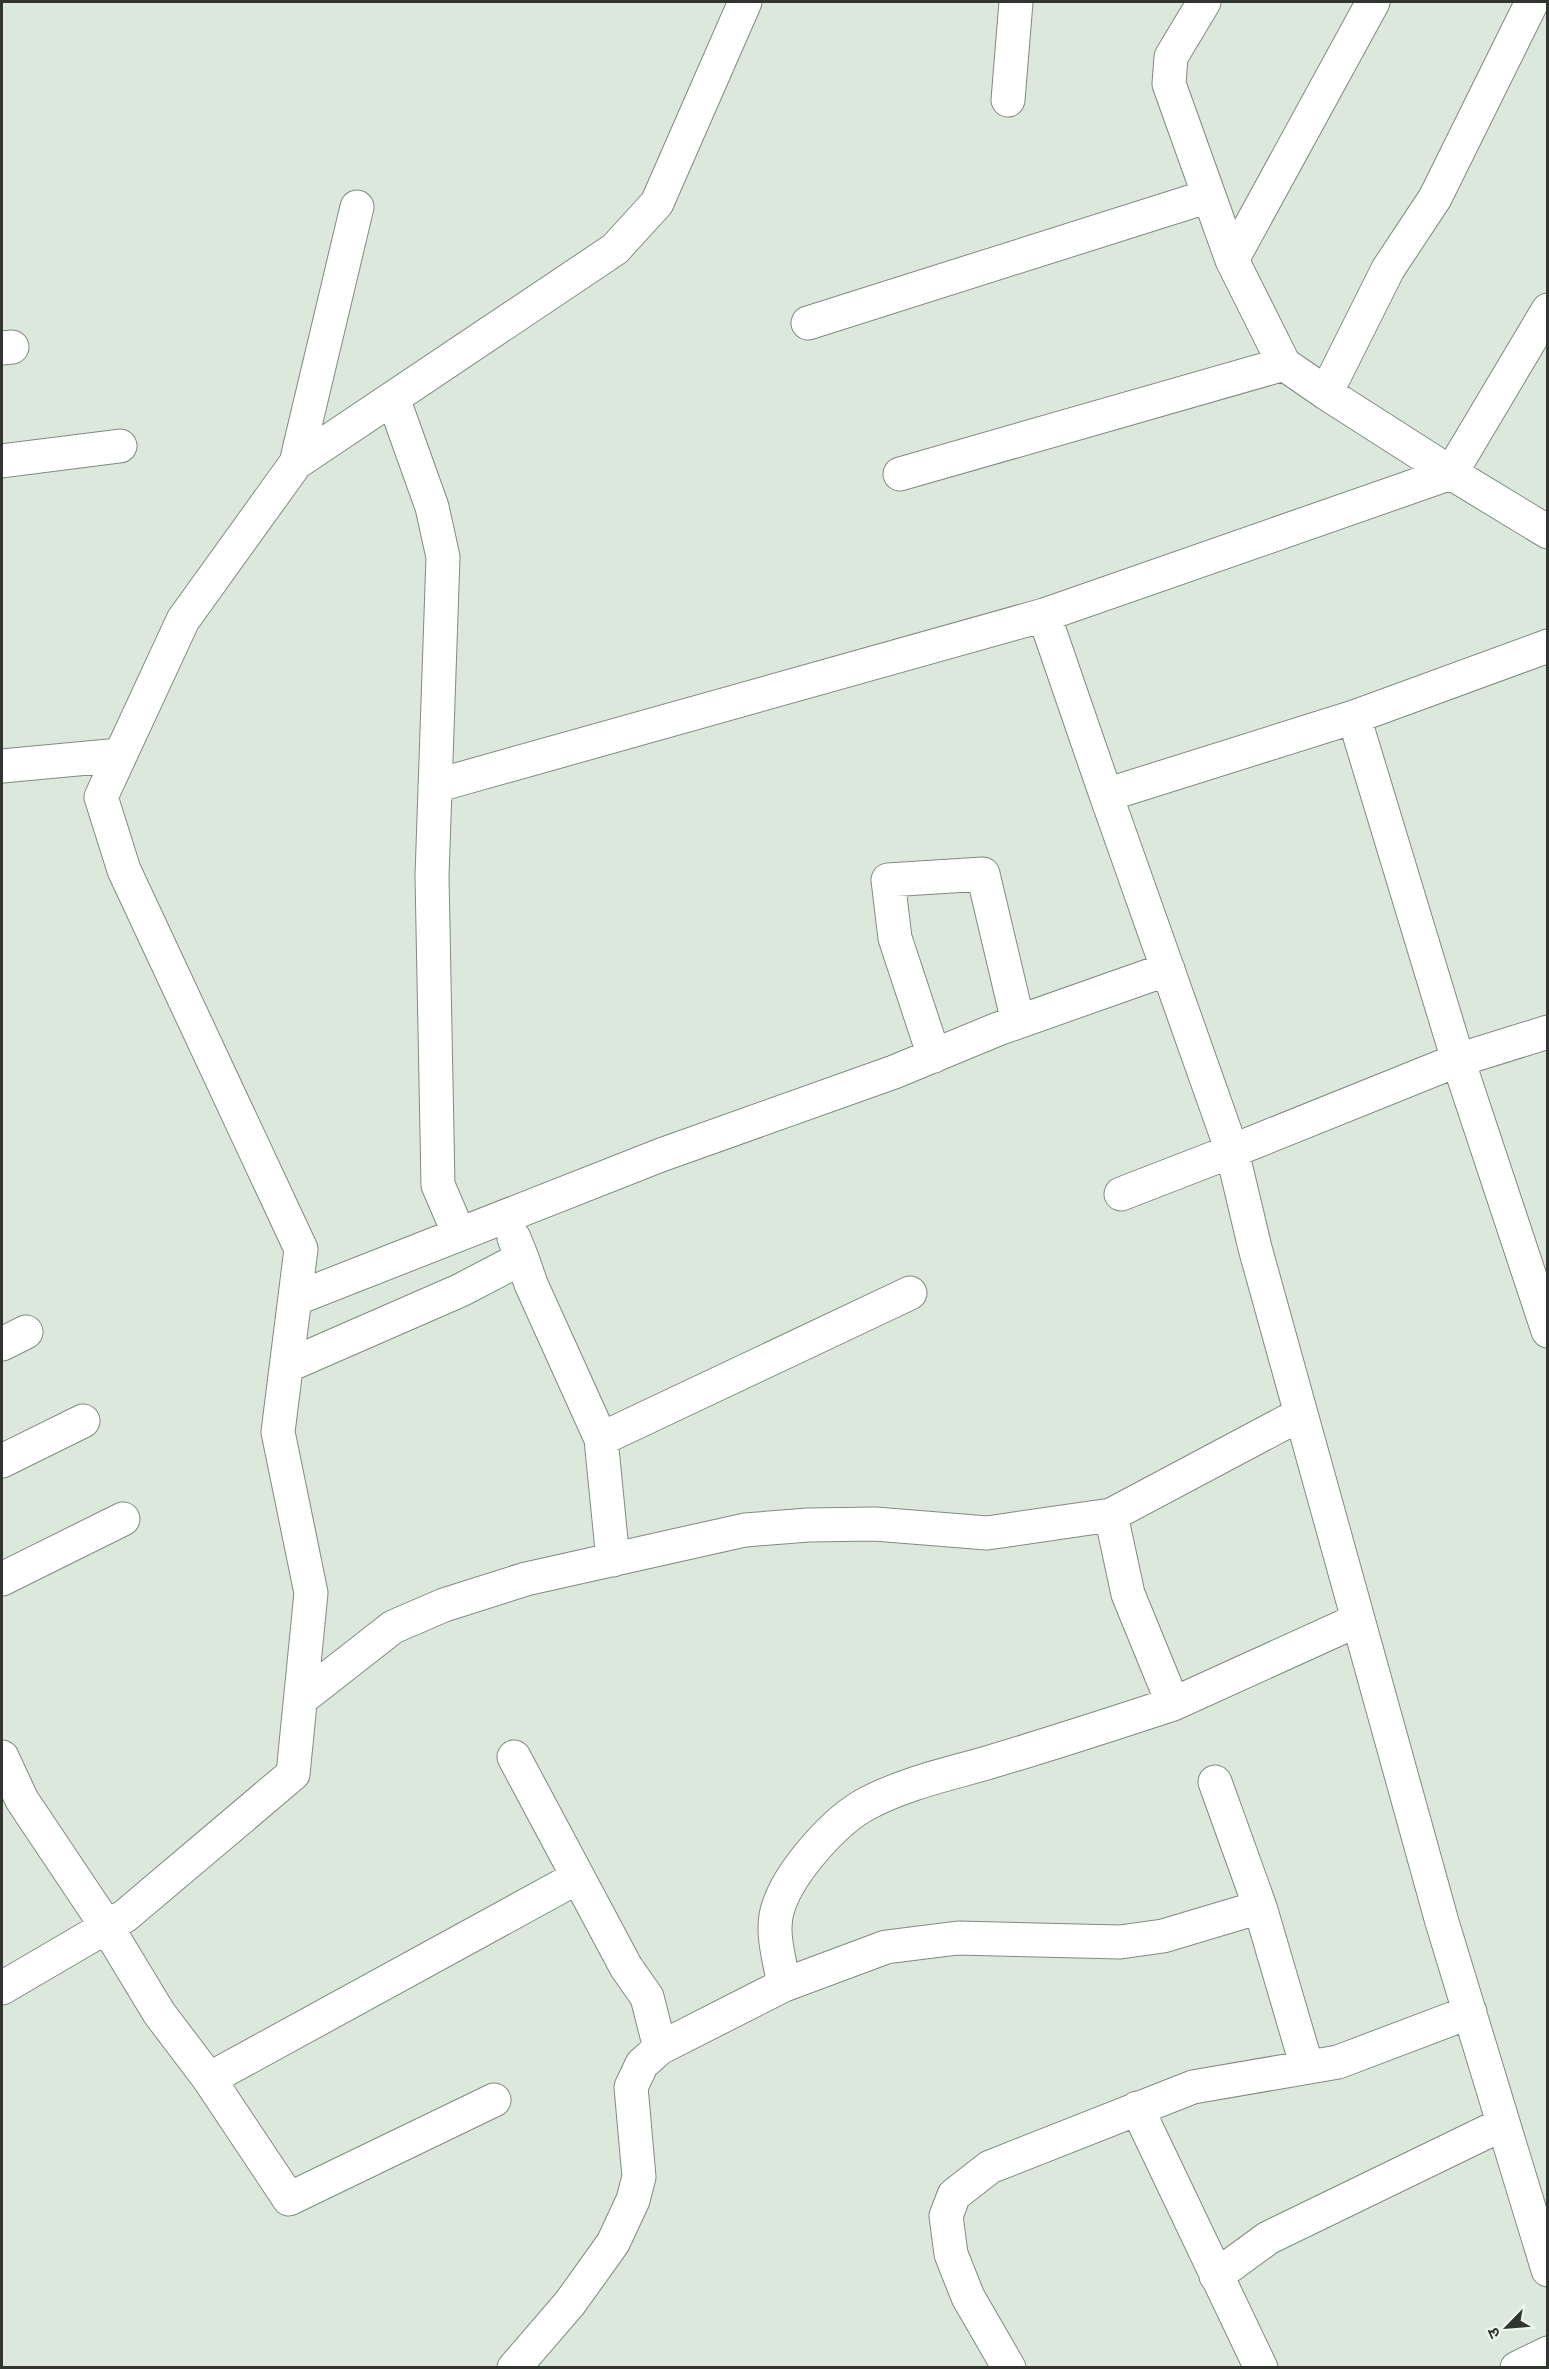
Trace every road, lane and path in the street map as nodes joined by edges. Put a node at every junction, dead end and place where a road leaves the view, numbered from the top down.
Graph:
1 (745, 2) edge
2 (1016, 2) edge
3 (1204, 2) edge
4 (1373, 2) edge
5 (1533, 2) edge
6 (1008, 100) dead end
7 (1209, 196) junction
8 (357, 207) dead end
9 (1232, 261) junction
10 (1548, 310) edge
11 (808, 323) dead end
12 (1284, 364) junction
13 (1326, 393) junction
14 (393, 398) junction
15 (120, 446) dead end
16 (2, 461) edge
17 (296, 463) junction
18 (1451, 473) junction
19 (900, 474) dead end
20 (1548, 532) edge
21 (1044, 615) junction
22 (1547, 650) edge
23 (1354, 717) junction
24 (120, 755) junction
25 (2, 766) edge
26 (435, 786) junction
27 (1106, 795) junction
28 (1168, 969) junction
29 (1018, 1022) junction
30 (1548, 1032) edge
31 (934, 1056) junction
32 (1458, 1060) junction
33 (1232, 1151) junction
34 (1120, 1194) dead end
35 (505, 1217) junction
36 (459, 1234) junction
37 (522, 1258) junction
38 (910, 1293) dead end
39 (295, 1299) junction
40 (1542, 1299) edge
41 (1548, 1331) edge
42 (287, 1365) junction
43 (1301, 1414) junction
44 (83, 1421) dead end
45 (601, 1439) junction
46 (2, 1461) edge
47 (1111, 1515) junction
48 (123, 1518) dead end
49 (613, 1560) junction
50 (2, 1579) edge
51 (1359, 1620) junction
52 (301, 1699) junction
53 (1173, 1704) junction
54 (2, 1757) edge
55 (514, 1757) dead end
56 (1215, 1782) dead end
57 (578, 1877) junction
58 (1260, 1907) junction
59 (107, 1927) junction
60 (784, 1985) junction
61 (2, 1988) edge
62 (1470, 2012) junction
63 (660, 2048) junction
64 (1307, 2067) junction
65 (209, 2079) junction
66 (494, 2100) dead end
67 (1137, 2108) junction
68 (1503, 2124) junction
69 (1548, 2270) edge
70 (1216, 2276) junction
71 (1548, 2354) edge
72 (514, 2367) edge
73 (1009, 2367) edge
74 (1261, 2367) edge
75 (1517, 2367) edge

1 - 14 street
2 - 6 street
3 - 7 street
4 - 9 street
5 - 13 street
7 - 9 street
7 - 11 street
8 - 17 street
9 - 12 street
10 - 18 street
12 - 13 street
12 - 19 street
13 - 18 street
14 - 17 street
14 - 26 street
15 - 16 street
17 - 24 street
18 - 20 street
18 - 21 street
21 - 26 street
21 - 27 street
22 - 23 street
23 - 27 street
23 - 32 street
24 - 25 street
24 - 39 street
26 - 36 street
27 - 28 street
28 - 29 street
28 - 33 street
29 - 31 street
29 - 31 street
30 - 32 street
31 - 35 street
32 - 33 street
32 - 40 street
33 - 34 street
33 - 43 street
35 - 36 street
35 - 37 street
36 - 39 street
37 - 42 street
37 - 45 street
38 - 45 street
39 - 42 street
40 - 41 street
42 - 52 street
43 - 47 street
43 - 51 street
44 - 46 street
45 - 49 street
47 - 49 street
47 - 53 street
48 - 50 street
49 - 52 street
51 - 53 street
51 - 62 street
52 - 59 street
53 - 60 street
54 - 59 street
55 - 57 street
56 - 58 street
57 - 63 street
57 - 65 street
58 - 60 street
58 - 64 street
59 - 61 street
59 - 65 street
60 - 63 street
62 - 64 street
62 - 68 street
63 - 72 street
64 - 67 street
65 - 66 street
67 - 70 street
67 - 73 street
68 - 69 street
68 - 70 street
70 - 74 street
71 - 75 street

